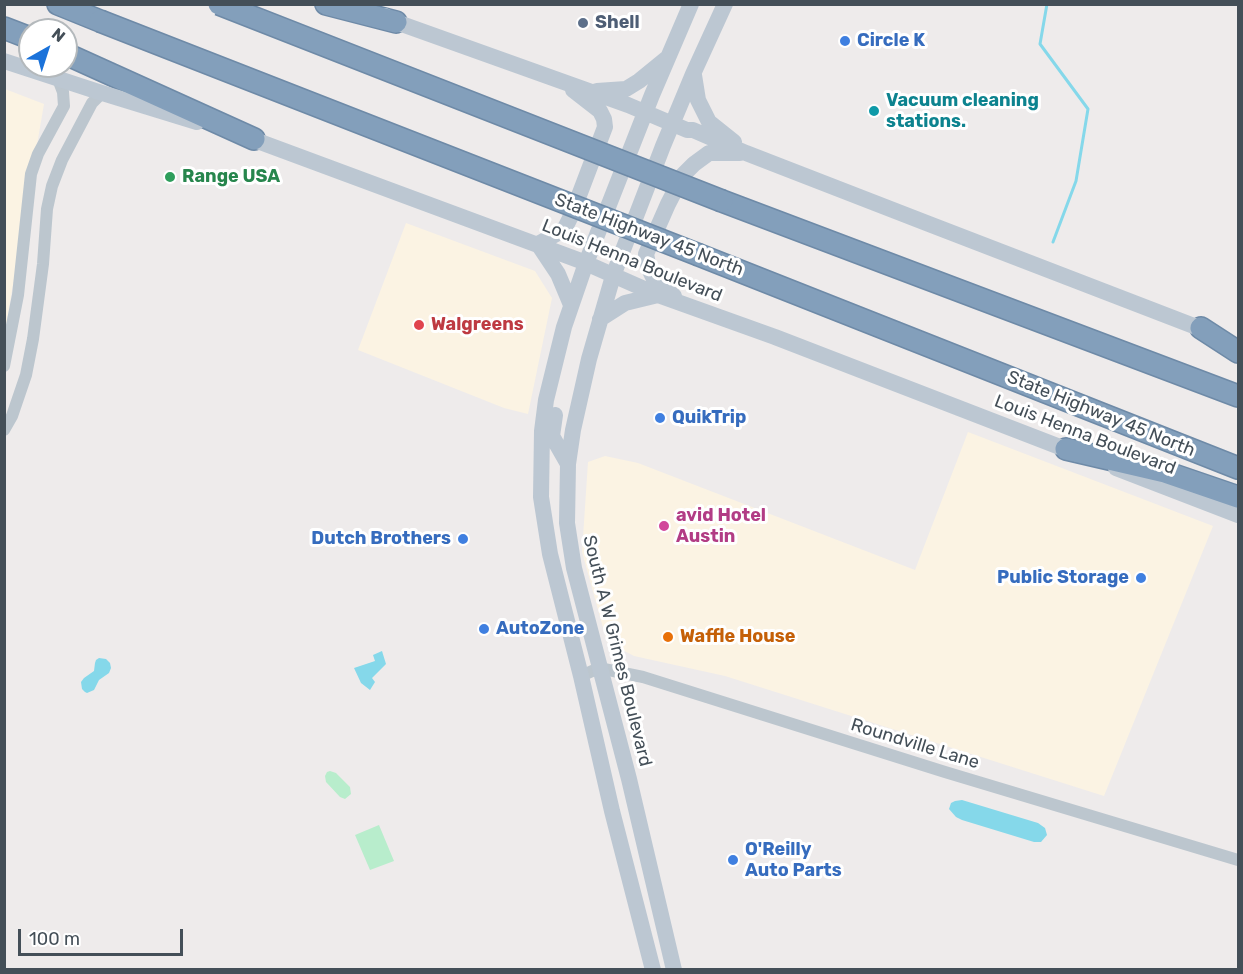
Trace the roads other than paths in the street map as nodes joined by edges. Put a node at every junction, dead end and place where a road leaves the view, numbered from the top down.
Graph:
1 (58, 4) edge
2 (219, 4) edge
3 (326, 4) edge
4 (362, 4) edge
5 (692, 4) edge
6 (725, 4) edge
7 (396, 22) junction
8 (669, 56) junction
9 (78, 59) edge
10 (4, 61) edge
11 (693, 74) junction
12 (58, 79) junction
13 (563, 82) junction
14 (592, 91) junction
15 (102, 93) junction
16 (645, 112) junction
17 (672, 123) junction
18 (254, 139) junction
19 (746, 153) junction
20 (538, 244) junction
21 (586, 263) junction
22 (612, 276) junction
23 (658, 295) junction
24 (18, 296) junction
25 (39, 296) junction
26 (571, 305) junction
27 (687, 305) junction
28 (600, 319) junction
29 (1201, 328) junction
30 (1239, 342) edge
31 (1239, 352) edge
32 (4, 366) edge
33 (552, 374) junction
34 (1239, 396) edge
35 (4, 430) edge
36 (1066, 449) junction
37 (568, 464) junction
38 (1239, 468) edge
39 (1239, 497) edge
40 (1239, 515) edge
41 (599, 668) junction
42 (581, 676) junction
43 (1239, 860) edge
44 (653, 969) edge
45 (673, 969) edge

1 - 38 highway, State Highway 45 North, bridge
2 - 34 highway, bridge
3 - 7 highway
4 - 7 main road
5 - 8 main road
6 - 11 main road, South A W Grimes Boulevard
7 - 13 main road
8 - 14 main road
8 - 16 main road
9 - 18 highway
10 - 12 main road, Louis Henna Boulevard
11 - 17 main road, South A W Grimes Boulevard
11 - 19 main road
12 - 15 main road, Louis Henna Boulevard
12 - 24 street
13 - 14 main road
13 - 20 main road
14 - 16 main road
15 - 18 main road, Louis Henna Boulevard
15 - 25 street
16 - 17 main road
16 - 21 main road
17 - 19 main road
17 - 22 main road, South A W Grimes Boulevard
18 - 20 main road, Louis Henna Boulevard
19 - 27 main road
19 - 29 main road
20 - 21 main road, Louis Henna Boulevard
20 - 26 main road
21 - 22 main road, Louis Henna Boulevard
21 - 26 main road
22 - 23 main road, Louis Henna Boulevard
22 - 28 main road, South A W Grimes Boulevard
23 - 27 main road, Louis Henna Boulevard
23 - 28 main road
24 - 25 street
24 - 32 street
25 - 35 street
26 - 33 main road
27 - 36 main road, Louis Henna Boulevard
28 - 37 main road, South A W Grimes Boulevard
29 - 30 main road
29 - 31 highway
33 - 37 main road
33 - 42 main road
36 - 39 highway
36 - 40 main road, Louis Henna Boulevard
37 - 41 main road, South A W Grimes Boulevard
41 - 42 street
41 - 43 street, Roundville Lane
41 - 45 main road, South A W Grimes Boulevard
42 - 44 main road

